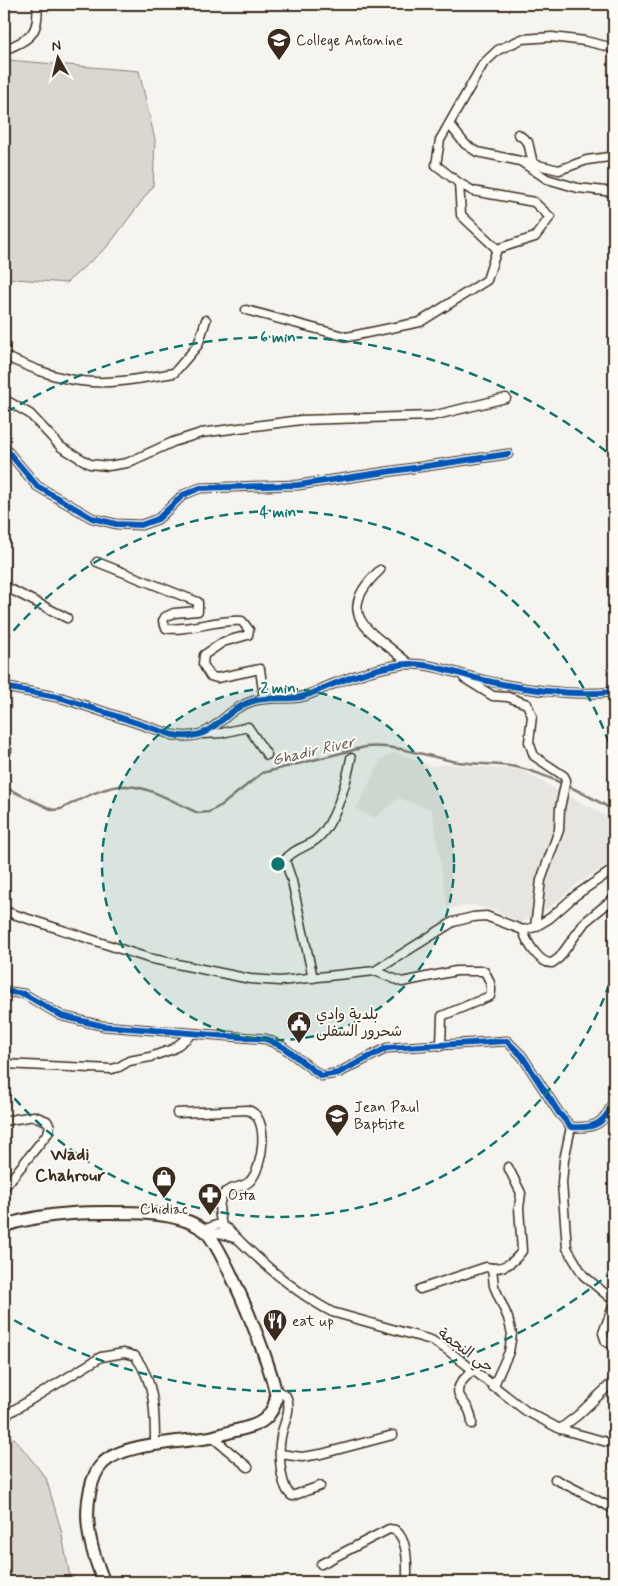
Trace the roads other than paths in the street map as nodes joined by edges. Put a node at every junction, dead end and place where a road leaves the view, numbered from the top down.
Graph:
1 (37, 4) edge
2 (614, 48) edge
3 (4, 50) edge
4 (449, 124) junction
5 (518, 134) dead end
6 (609, 157) dead end
7 (520, 161) junction
8 (533, 164) junction
9 (459, 183) junction
10 (614, 192) edge
11 (497, 249) junction
12 (246, 310) dead end
13 (206, 320) dead end
14 (4, 356) edge
15 (506, 398) dead end
16 (4, 399) edge
17 (4, 447) edge
18 (508, 454) dead end
19 (97, 562) dead end
20 (380, 570) dead end
21 (4, 586) edge
22 (67, 618) dead end
23 (409, 664) junction
24 (459, 675) junction
25 (4, 687) edge
26 (614, 692) edge
27 (264, 698) junction
28 (201, 734) junction
29 (268, 756) dead end
30 (351, 758) dead end
31 (614, 869) edge
32 (614, 898) edge
33 (4, 911) edge
34 (535, 927) junction
35 (523, 930) junction
36 (374, 971) junction
37 (313, 978) junction
38 (4, 991) edge
39 (192, 1034) junction
40 (441, 1046) junction
41 (4, 1064) edge
42 (614, 1100) edge
43 (177, 1113) dead end
44 (4, 1121) edge
45 (571, 1127) junction
46 (508, 1167) dead end
47 (4, 1188) edge
48 (222, 1225) junction
49 (4, 1226) edge
50 (206, 1232) junction
51 (239, 1240) junction
52 (492, 1268) junction
53 (420, 1289) dead end
54 (614, 1303) edge
55 (614, 1344) edge
56 (473, 1370) junction
57 (614, 1381) edge
58 (493, 1387) junction
59 (274, 1389) junction
60 (4, 1416) edge
61 (472, 1424) dead end
62 (560, 1429) junction
63 (393, 1434) dead end
64 (212, 1437) junction
65 (155, 1444) junction
66 (614, 1444) edge
67 (280, 1454) junction
68 (248, 1467) dead end
69 (555, 1479) dead end
70 (320, 1486) dead end
71 (614, 1509) edge
72 (321, 1564) dead end
73 (104, 1582) edge
74 (407, 1582) edge

1 - 3 street
2 - 4 street
4 - 7 street
4 - 9 street
5 - 8 street
6 - 8 street
7 - 8 street
7 - 10 street
9 - 11 street
9 - 11 street
11 - 12 street
13 - 14 street
15 - 16 street
17 - 18 street
19 - 27 street
20 - 23 street
21 - 22 street
23 - 24 street
23 - 27 street
24 - 26 street
24 - 34 street
25 - 28 street
27 - 28 street
28 - 29 street
30 - 37 street
31 - 34 street
32 - 35 street
33 - 37 street
34 - 35 street
35 - 36 street
36 - 37 street
36 - 40 street
38 - 39 street
39 - 40 street
39 - 41 street
40 - 45 street
42 - 45 street
43 - 48 street
44 - 47 street
45 - 54 street
46 - 52 street
48 - 50 street
48 - 51 street, حي النجمة
49 - 50 main road
50 - 51 street
50 - 59 main road
51 - 56 street, حي النجمة
52 - 53 street
52 - 58 street
54 - 55 street
56 - 58 street, حي النجمة
56 - 61 street
57 - 62 street
58 - 62 street, حي النجمة
59 - 64 main road
59 - 67 street
60 - 65 street
62 - 66 street, حي النجمة
63 - 67 street
64 - 65 main road
64 - 68 street
65 - 73 main road
67 - 70 street
69 - 71 street
72 - 74 street

